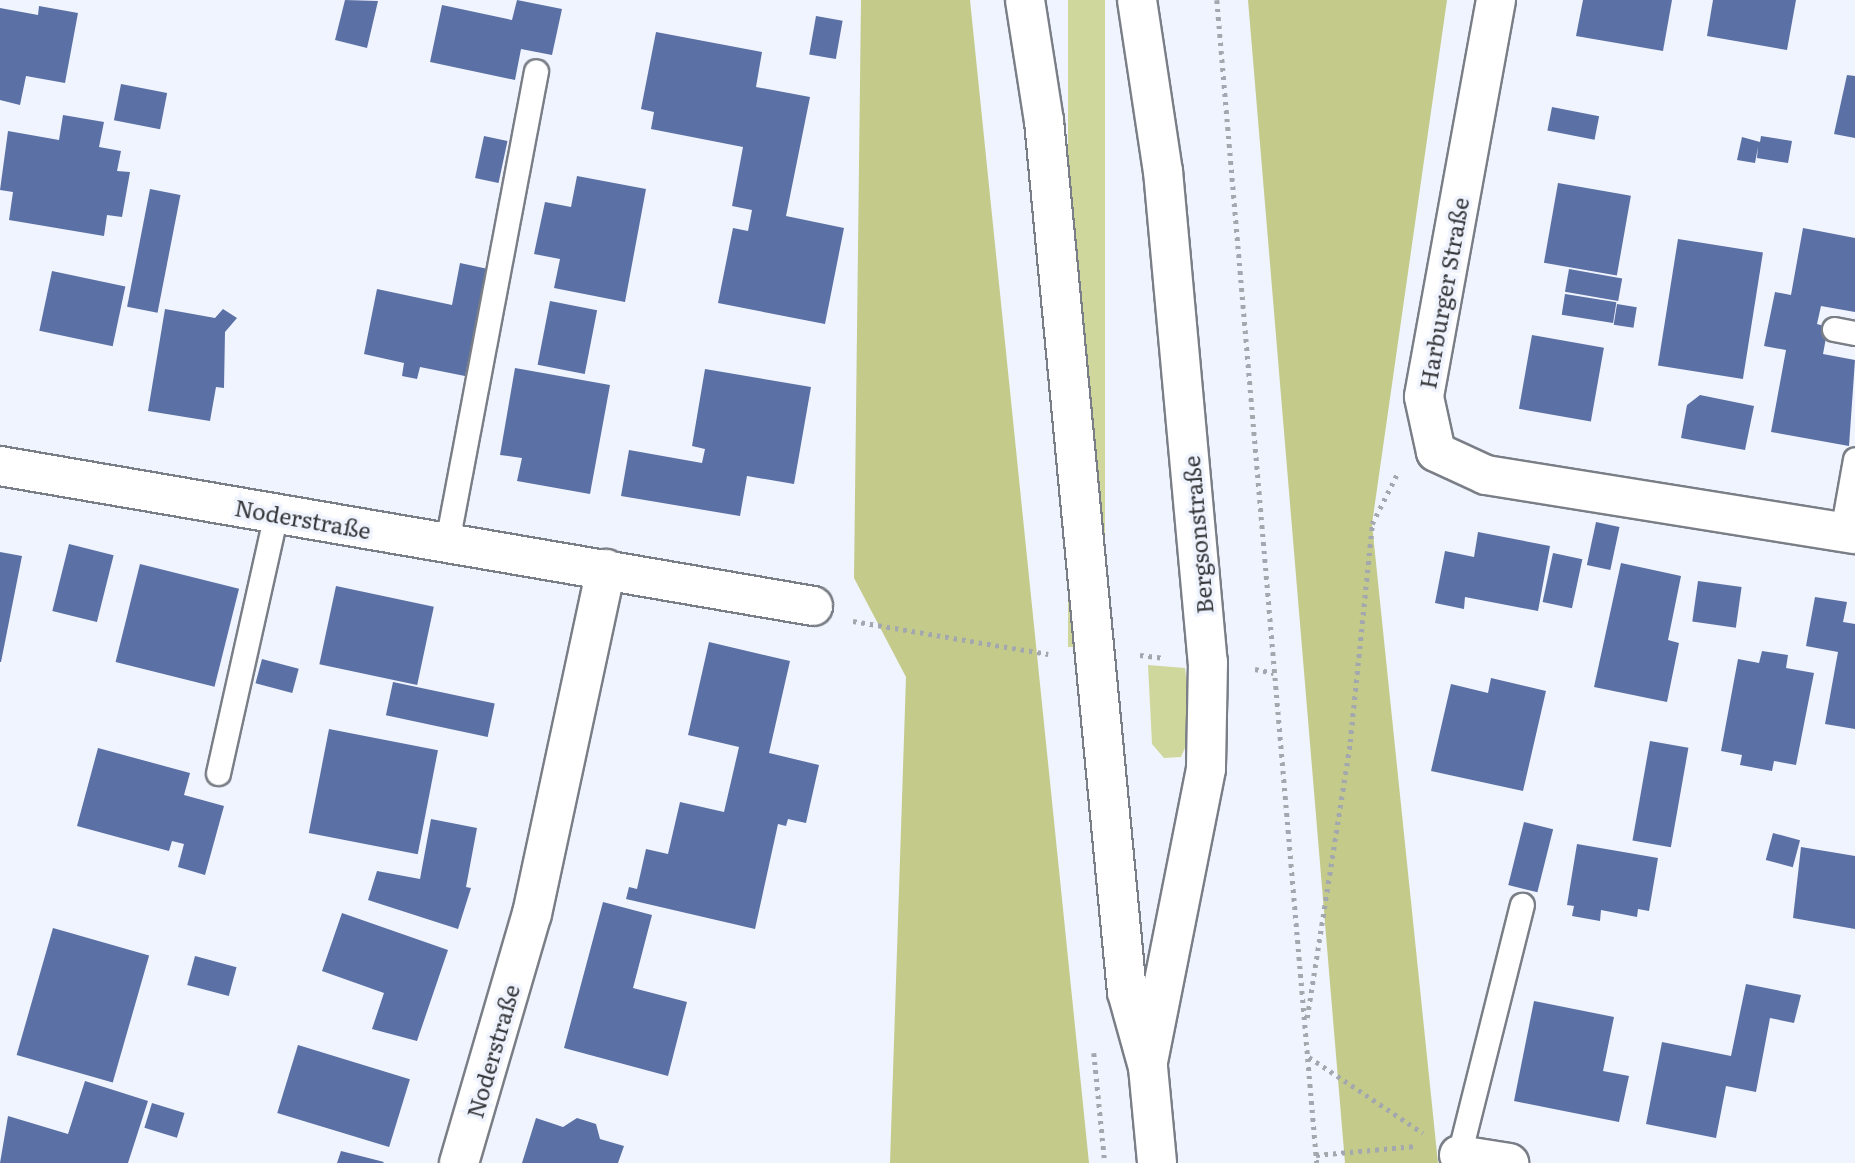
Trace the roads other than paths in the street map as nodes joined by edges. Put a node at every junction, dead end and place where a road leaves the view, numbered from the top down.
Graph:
1 (1025, 0) edge
2 (1137, 0) edge
3 (1496, 0) edge
4 (536, 71) dead end
5 (1855, 459) edge
6 (0, 466) edge
7 (276, 513) junction
8 (1849, 533) edge
9 (447, 542) junction
10 (606, 569) junction
11 (813, 606) road end
12 (218, 773) dead end
13 (1522, 905) dead end
14 (1148, 1067) junction
15 (1438, 1146) joint
16 (459, 1163) edge
17 (1157, 1163) edge
18 (1509, 1163) edge

1 - 14 street, Bergsonstraße
2 - 14 street, Bergsonstraße
3 - 8 street, Harburger Straße
4 - 9 lane
5 - 8 lane
6 - 7 street, Noderstraße
7 - 9 street, Noderstraße
7 - 12 lane
9 - 10 street, Noderstraße
10 - 11 street, Noderstraße
10 - 16 street, Noderstraße
13 - 15 lane
14 - 17 street, Bergsonstraße
15 - 18 street

